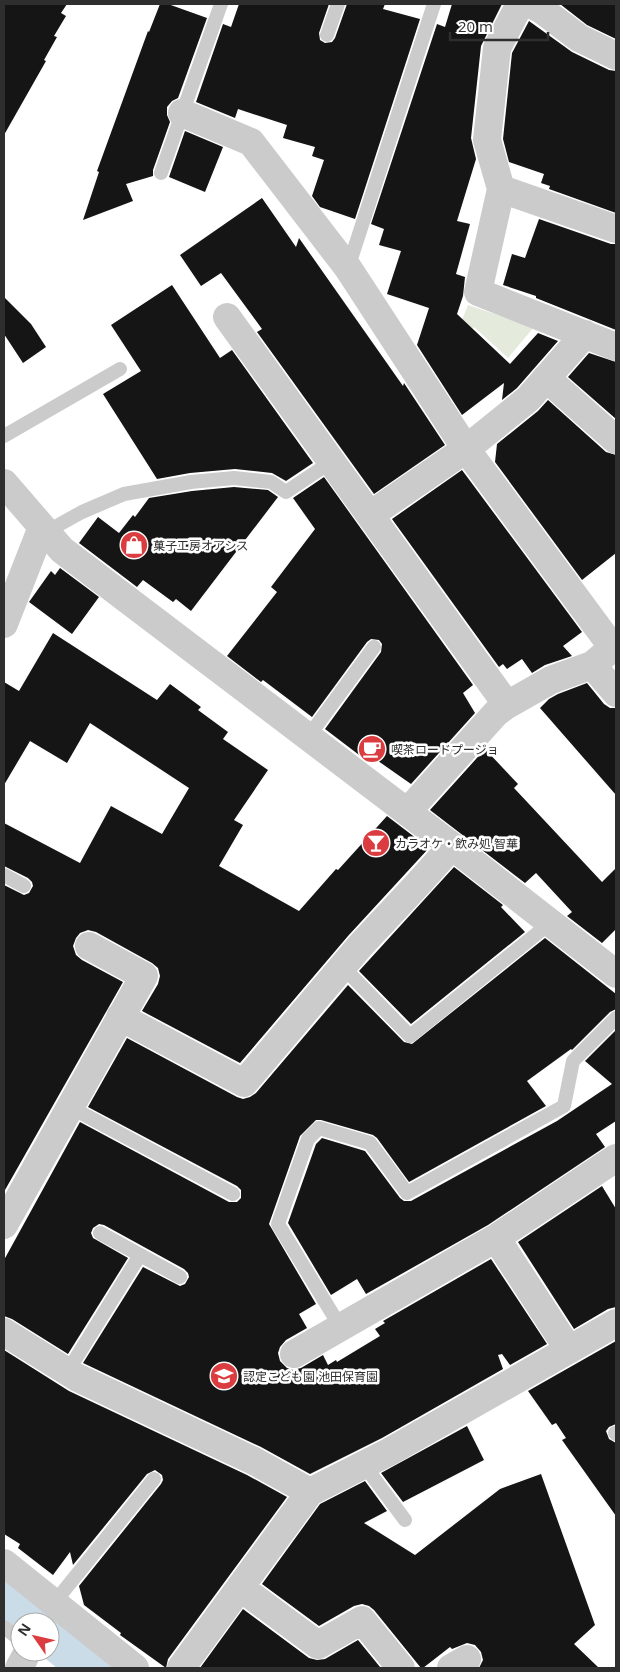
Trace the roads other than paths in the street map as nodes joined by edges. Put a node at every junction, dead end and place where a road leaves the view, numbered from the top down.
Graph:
1 (220, 4) edge
2 (338, 4) edge
3 (434, 4) edge
4 (534, 5) edge
5 (328, 35) dead end
6 (616, 56) edge
7 (182, 113) junction
8 (161, 174) dead end
9 (501, 189) junction
10 (616, 229) edge
11 (348, 268) junction
12 (227, 317) dead end
13 (585, 334) junction
14 (616, 347) edge
15 (120, 369) dead end
16 (546, 378) junction
17 (4, 436) edge
18 (616, 440) edge
19 (466, 449) junction
20 (331, 462) junction
21 (4, 483) edge
22 (370, 515) junction
23 (44, 529) junction
24 (7, 610) edge
25 (374, 647) dead end
26 (615, 647) edge
27 (592, 665) junction
28 (616, 693) edge
29 (507, 705) junction
30 (308, 737) junction
31 (408, 812) junction
32 (452, 846) junction
33 (4, 875) edge
34 (24, 886) dead end
35 (550, 923) junction
36 (89, 946) dead end
37 (342, 966) junction
38 (616, 974) edge
39 (120, 1017) junction
40 (616, 1018) edge
41 (70, 1108) junction
42 (616, 1158) edge
43 (233, 1194) dead end
44 (4, 1225) edge
45 (100, 1233) dead end
46 (496, 1238) junction
47 (140, 1255) junction
48 (180, 1277) dead end
49 (616, 1323) edge
50 (341, 1328) junction
51 (4, 1332) edge
52 (569, 1350) junction
53 (294, 1354) dead end
54 (68, 1372) junction
55 (364, 1465) junction
56 (154, 1479) dead end
57 (310, 1492) junction
58 (405, 1520) dead end
59 (4, 1563) edge
60 (241, 1588) junction
61 (54, 1603) junction
62 (134, 1668) edge
63 (181, 1668) edge
64 (401, 1668) edge

1 - 7 lane
2 - 5 lane
3 - 11 lane
4 - 6 street
4 - 9 street
7 - 8 lane
7 - 11 street
9 - 10 street
9 - 13 street
11 - 19 street
12 - 20 street
13 - 14 street
13 - 16 street
15 - 17 lane
16 - 18 street
16 - 19 street
19 - 22 street
19 - 26 street
20 - 22 street
20 - 23 lane
21 - 23 street
22 - 29 street
23 - 24 street
23 - 30 street
25 - 30 lane
26 - 27 street
27 - 28 street
27 - 29 street
29 - 31 street
30 - 31 street
31 - 32 street
32 - 35 street
32 - 37 street
33 - 34 lane
35 - 37 lane
35 - 38 street
36 - 39 street
37 - 39 street
39 - 41 street
40 - 50 lane
41 - 43 lane
41 - 44 street
42 - 46 street
45 - 47 lane
46 - 50 street
46 - 52 street
47 - 48 lane
47 - 54 lane
49 - 52 street
50 - 53 street
51 - 54 street
52 - 55 street
54 - 57 street
55 - 57 street
55 - 58 lane
56 - 61 lane
57 - 60 street
59 - 61 street
60 - 63 street
60 - 64 street
61 - 62 street

